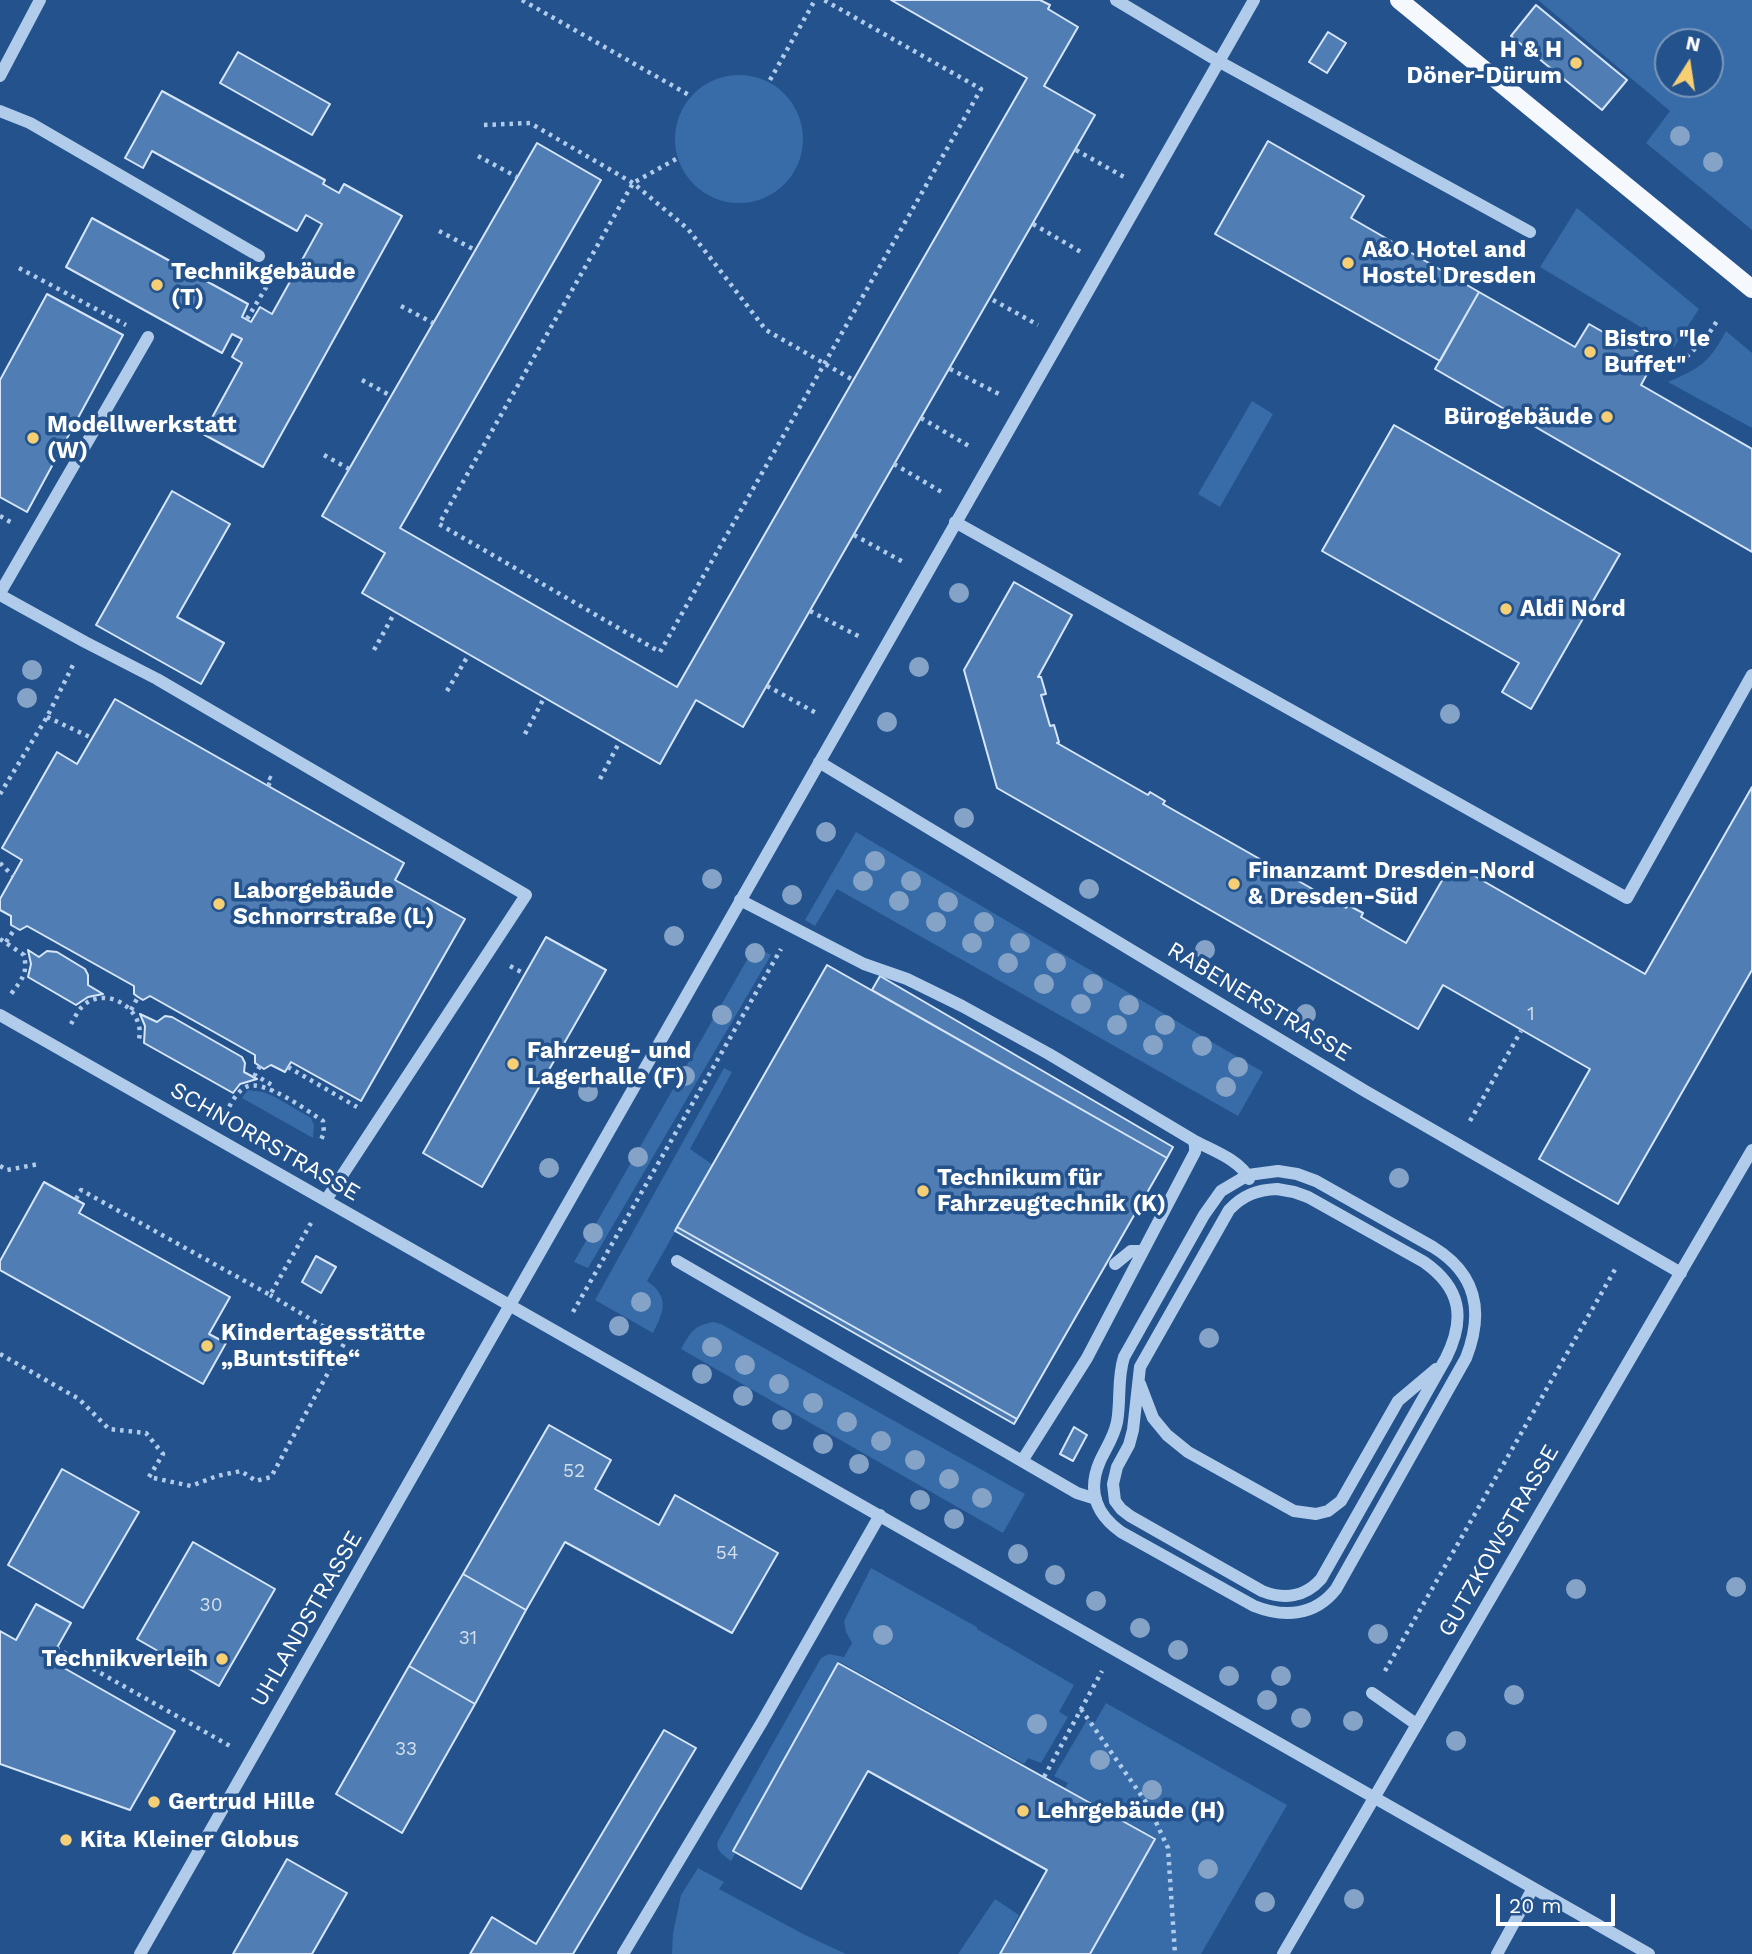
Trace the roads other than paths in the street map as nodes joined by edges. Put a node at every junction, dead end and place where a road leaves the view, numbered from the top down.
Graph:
1 (40, 0) edge
2 (1116, 0) edge
3 (1254, 0) edge
4 (1399, 0) edge
5 (1218, 61) junction
6 (0, 76) edge
7 (0, 111) edge
8 (1530, 232) dead end
9 (258, 256) dead end
10 (1752, 289) edge
11 (148, 337) road end
12 (955, 522) junction
13 (0, 594) edge
14 (1752, 675) edge
15 (819, 762) junction
16 (740, 900) junction
17 (0, 1015) edge
18 (1193, 1140) junction
19 (1752, 1150) edge
20 (1248, 1175) junction
21 (1253, 1192) junction
22 (326, 1200) junction
23 (1143, 1251) junction
24 (677, 1261) dead end
25 (1115, 1264) dead end
26 (1681, 1273) junction
27 (510, 1305) junction
28 (1446, 1358) junction
29 (1138, 1373) junction
30 (1022, 1461) junction
31 (1096, 1499) junction
32 (880, 1516) junction
33 (1372, 1693) road end
34 (1416, 1724) junction
35 (1374, 1797) junction
36 (1534, 1888) junction
37 (141, 1954) edge
38 (624, 1954) edge
39 (1283, 1954) edge
40 (1497, 1954) edge
41 (1649, 1954) edge

1 - 6 street
2 - 5 street
3 - 5 street, UHLANDSTRASSE
4 - 10 main road
5 - 8 street
5 - 12 street, UHLANDSTRASSE
7 - 9 street
11 - 13 street
12 - 14 street
12 - 15 street, UHLANDSTRASSE
13 - 22 street
15 - 16 street, UHLANDSTRASSE
15 - 26 street, RABENERSTRASSE
16 - 18 street
16 - 27 street, UHLANDSTRASSE
17 - 22 street, SCHNORRSTRASSE
18 - 20 street
18 - 23 street
19 - 26 street, GUTZKOWSTRASSE
20 - 21 street
20 - 31 street
20 - 31 street
21 - 28 street
21 - 29 street
22 - 27 street, SCHNORRSTRASSE
23 - 25 street
23 - 30 street
24 - 30 street
26 - 34 street, GUTZKOWSTRASSE
27 - 32 street, SCHNORRSTRASSE
27 - 37 street, UHLANDSTRASSE
28 - 29 street
28 - 29 street
30 - 31 street
32 - 35 street, SCHNORRSTRASSE
32 - 38 street
33 - 34 street
34 - 35 street, GUTZKOWSTRASSE
35 - 36 street, SCHNORRSTRASSE
35 - 39 street, GUTZKOWSTRASSE
36 - 40 street
36 - 41 street, SCHNORRSTRASSE

